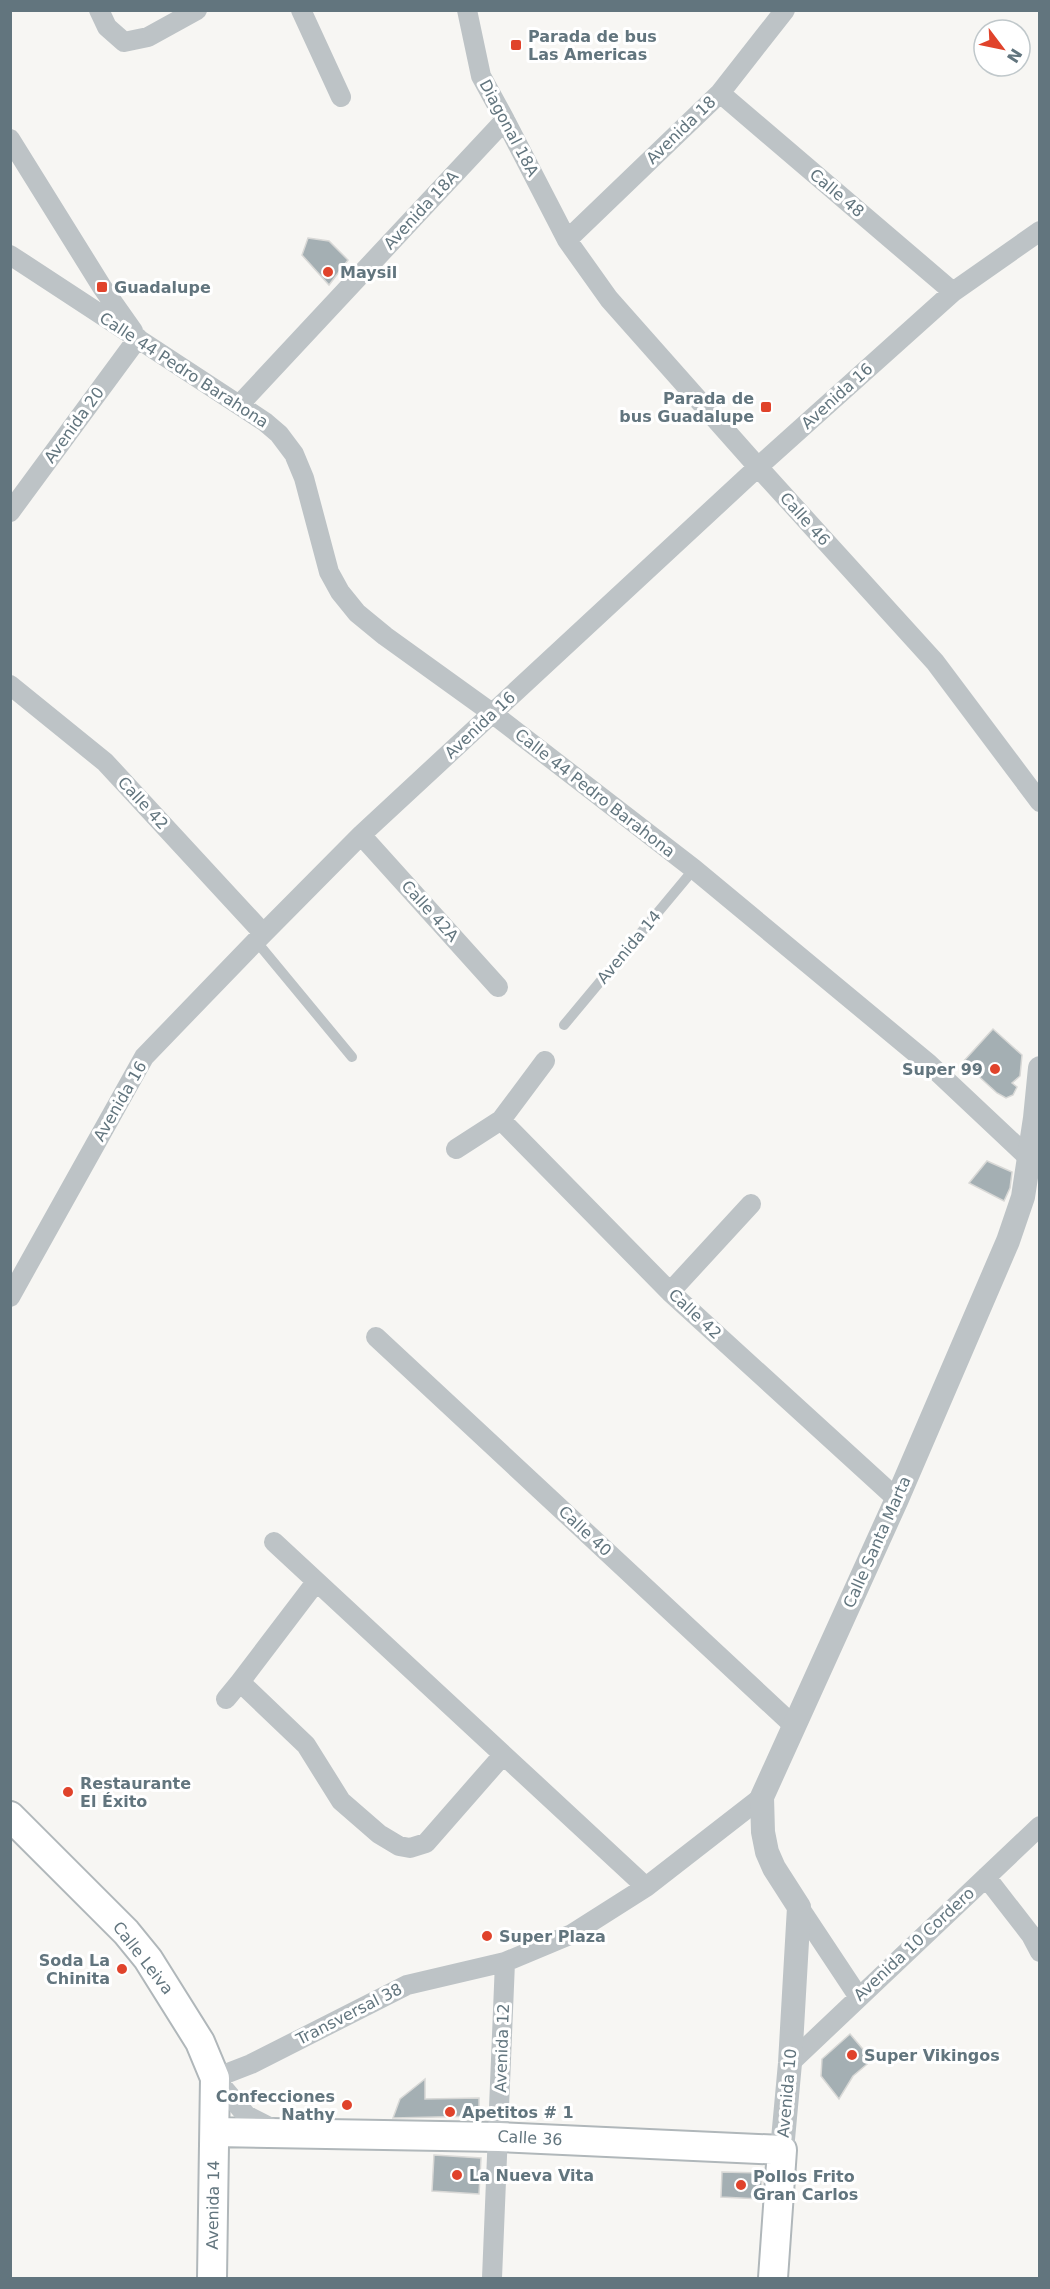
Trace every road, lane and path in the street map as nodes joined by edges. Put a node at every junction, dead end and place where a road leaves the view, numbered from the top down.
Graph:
1 (99, 10) edge
2 (197, 10) edge
3 (301, 10) edge
4 (467, 10) edge
5 (785, 10) edge
6 (720, 93) junction
7 (341, 97) dead end
8 (505, 120) junction
9 (10, 139) edge
10 (1040, 231) edge
11 (567, 240) junction
12 (10, 255) edge
13 (953, 292) junction
14 (138, 338) junction
15 (239, 405) junction
16 (758, 467) junction
17 (10, 512) edge
18 (10, 685) edge
19 (492, 713) junction
20 (1040, 802) edge
21 (361, 835) junction
22 (694, 869) junction
23 (259, 937) junction
24 (498, 987) dead end
25 (564, 1025) dead end
26 (352, 1057) dead end
27 (545, 1061) dead end
28 (1039, 1070) edge
29 (501, 1120) junction
30 (456, 1149) dead end
31 (1029, 1158) junction
32 (751, 1204) dead end
33 (670, 1292) junction
34 (10, 1298) edge
35 (376, 1338) dead end
36 (897, 1499) junction
37 (274, 1542) dead end
38 (316, 1582) junction
39 (240, 1682) junction
40 (226, 1699) dead end
41 (793, 1725) junction
42 (503, 1755) junction
43 (762, 1797) junction
44 (10, 1816) edge
45 (1040, 1826) edge
46 (986, 1877) junction
47 (646, 1887) junction
48 (799, 1907) junction
49 (1040, 1952) edge
50 (505, 1962) junction
51 (858, 1996) junction
52 (790, 2063) junction
53 (215, 2078) junction
54 (215, 2132) junction
55 (278, 2132) junction
56 (499, 2137) junction
57 (782, 2150) junction
58 (212, 2278) edge
59 (492, 2278) edge
60 (773, 2278) edge

1 - 2 street
3 - 7 street
4 - 8 street, Diagonal 18A
5 - 6 street, Avenida 18
6 - 11 street, Avenida 18
6 - 13 street, Calle 48
8 - 11 street, Diagonal 18A
8 - 15 street, Avenida 18A
9 - 14 street
10 - 13 street, Avenida 16
11 - 16 street, Calle 46
12 - 14 street, Calle 44 Pedro Barahona
13 - 16 street, Avenida 16
14 - 15 street, Calle 44 Pedro Barahona
14 - 17 street, Avenida 20
15 - 19 street, Calle 44 Pedro Barahona
16 - 19 street, Avenida 16
16 - 20 street, Calle 46
18 - 23 street, Calle 42
19 - 21 street, Avenida 16
19 - 22 street, Calle 44 Pedro Barahona
21 - 23 street, Avenida 16
21 - 24 street, Calle 42A
22 - 25 lane, Avenida 14
22 - 31 street, Calle 44 Pedro Barahona
23 - 26 lane, Calle 42
23 - 34 street, Avenida 16
27 - 29 street
28 - 31 street, Calle Santa Marta
29 - 30 street
29 - 33 street, Calle 42
31 - 36 street, Calle Santa Marta
32 - 33 street
33 - 36 street, Calle 42
35 - 41 street, Calle 40
36 - 41 street, Calle Santa Marta
37 - 38 street
38 - 39 street
38 - 42 street
39 - 40 street
39 - 42 street
41 - 43 street, Calle Santa Marta
42 - 47 street
43 - 47 street, Transversal 38
43 - 48 street, Calle Santa Marta
44 - 53 main road, Calle Leiva
45 - 46 street, Avenida 10 Cordero
46 - 49 street
46 - 51 street, Avenida 10 Cordero
47 - 50 street, Transversal 38
48 - 51 street, Calle Santa Marta
48 - 52 street, Avenida 10
50 - 53 street, Transversal 38
50 - 56 street, Avenida 12
51 - 52 street, Avenida 10 Cordero
52 - 57 street, Avenida 10
53 - 54 main road, Calle Leiva
53 - 55 street, Calle 36
54 - 55 main road, Calle 36
54 - 58 main road, Avenida 14
55 - 56 main road, Calle 36
56 - 57 main road, Calle 36
56 - 59 street, Avenida 12
57 - 60 main road, Avenida 10

